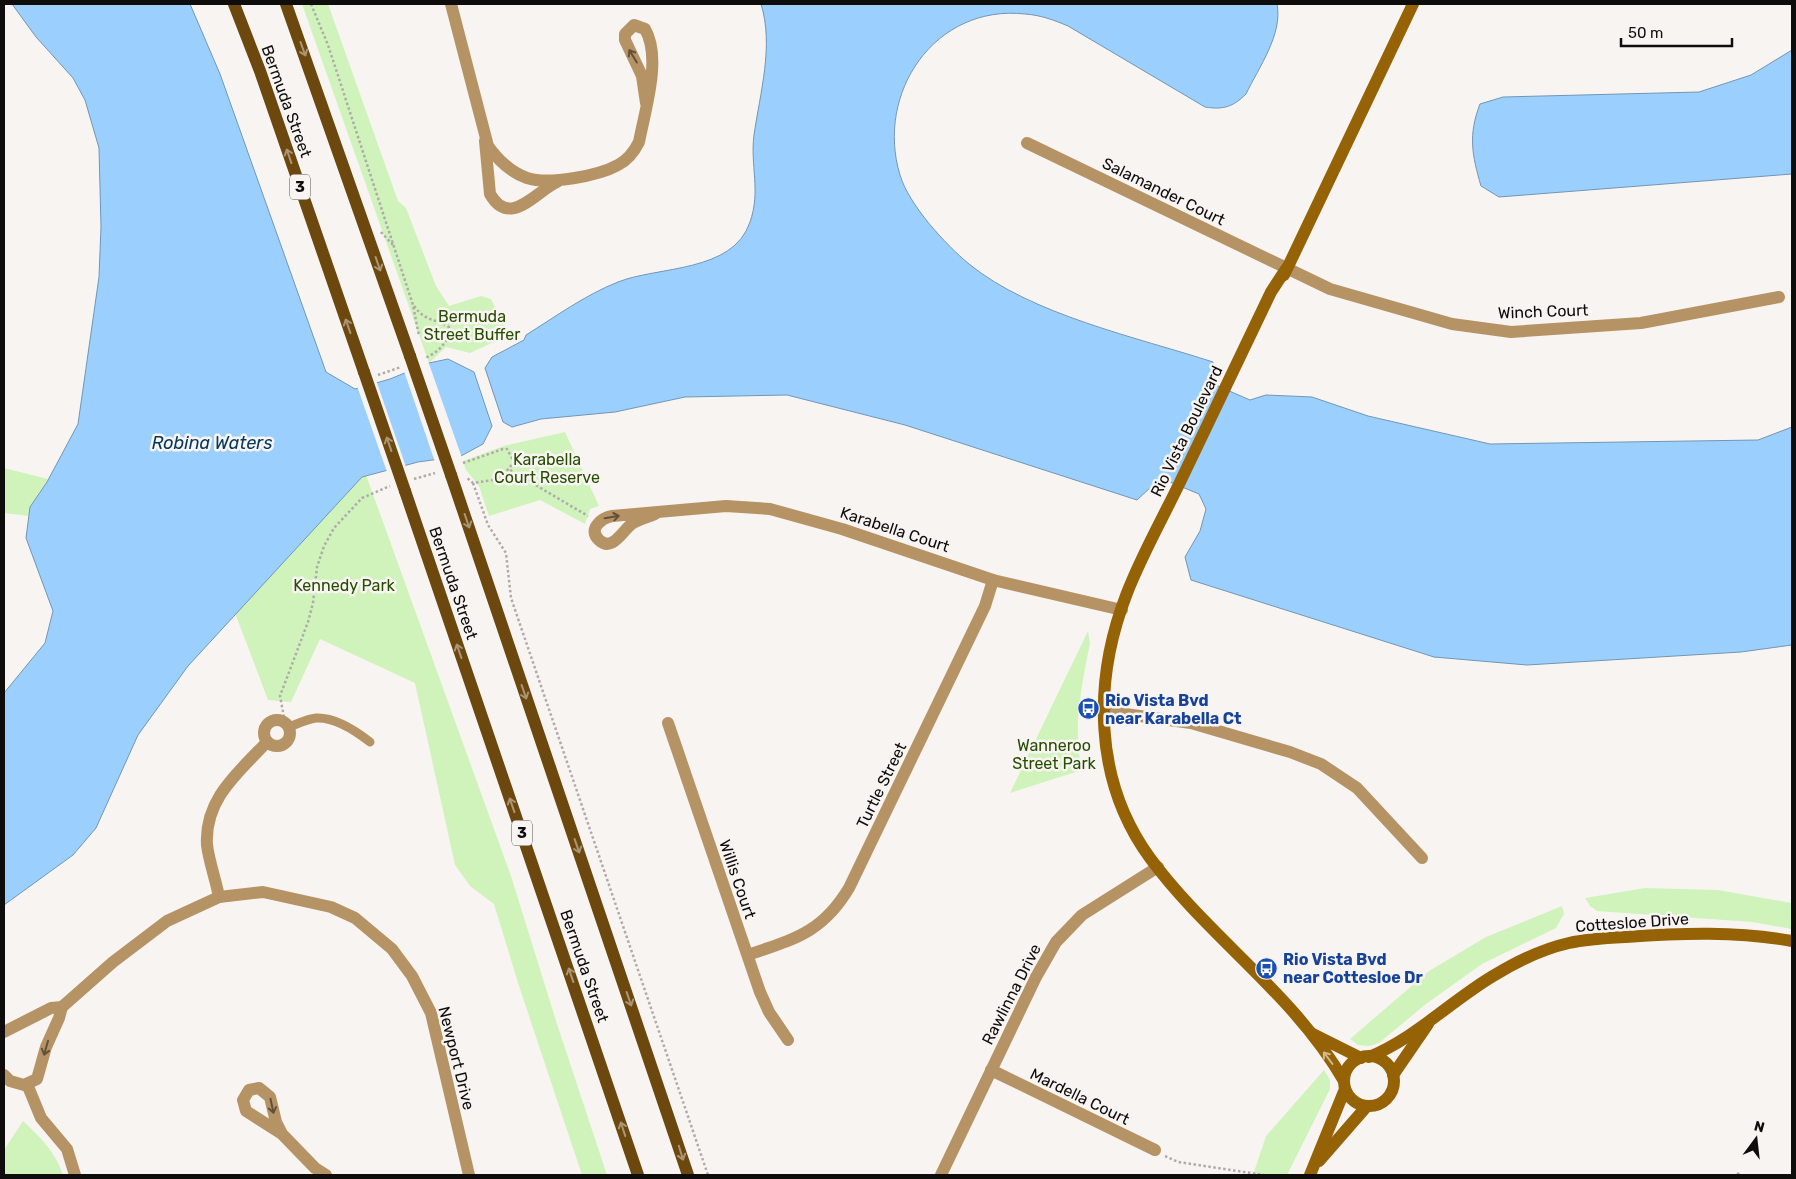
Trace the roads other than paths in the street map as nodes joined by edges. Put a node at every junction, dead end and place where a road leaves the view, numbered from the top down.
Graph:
1 (234, 4) edge
2 (286, 4) edge
3 (450, 4) edge
4 (1413, 4) edge
5 (646, 102) junction
6 (485, 136) junction
7 (1027, 143) dead end
8 (523, 176) junction
9 (562, 180) junction
10 (517, 208) junction
11 (1286, 269) junction
12 (1779, 297) dead end
13 (654, 514) junction
14 (993, 580) junction
15 (1122, 610) junction
16 (1103, 711) junction
17 (287, 724) junction
18 (668, 724) dead end
19 (267, 742) junction
20 (370, 742) dead end
21 (1422, 858) dead end
22 (1158, 867) junction
23 (219, 897) junction
24 (1792, 941) edge
25 (748, 955) junction
26 (62, 1007) junction
27 (1434, 1016) junction
28 (4, 1032) edge
29 (1313, 1034) junction
30 (788, 1040) dead end
31 (1365, 1057) junction
32 (991, 1070) junction
33 (4, 1075) edge
34 (1393, 1075) junction
35 (28, 1084) junction
36 (1344, 1085) junction
37 (1367, 1106) junction
38 (282, 1134) dead end
39 (1155, 1150) road end
40 (1311, 1173) edge
41 (75, 1175) edge
42 (326, 1175) edge
43 (469, 1175) edge
44 (638, 1175) edge
45 (688, 1175) edge
46 (941, 1175) edge

44 -> 1 main road, Bermuda Street / 3, bridge
2 -> 45 main road, Bermuda Street, bridge
3 - 6 street
4 - 11 street, Rio Vista Boulevard
5 -> 5 street
5 - 9 street
6 - 8 street
6 - 10 street
7 - 11 street, Salamander Court
8 - 9 street
8 - 10 street
9 - 10 street
11 - 12 street, Winch Court
11 - 15 street, Rio Vista Boulevard
13 -> 13 street, Karabella Court
13 - 14 street, Karabella Court
14 - 15 street, Karabella Court
14 - 25 street, Turtle Street
15 - 16 street, Rio Vista Boulevard
16 - 21 street
16 - 22 street, Rio Vista Boulevard
17 - 19 street
17 - 19 street
17 - 20 lane
18 - 25 street, Willis Court
19 - 23 street
22 - 29 street, Rio Vista Boulevard
22 - 32 street, Rawlinna Drive
23 - 26 street, Newport Drive
23 - 43 street, Newport Drive
24 - 27 street, Cottesloe Drive
25 - 30 street, Willis Court
26 - 28 street, Newport Drive
26 -> 35 street, Newport Drive
27 - 31 street, Cottesloe Drive
27 - 34 street, Cottesloe Drive
29 - 31 street, Rio Vista Boulevard
36 -> 29 street, Rio Vista Boulevard
31 - 34 street
31 - 36 street
32 - 39 street, Mardella Court
32 - 46 street, Rawlinna Drive
33 - 35 street
34 - 37 street
35 - 41 street
36 - 37 street
36 - 40 street
37 - 40 street
38 - 42 street

